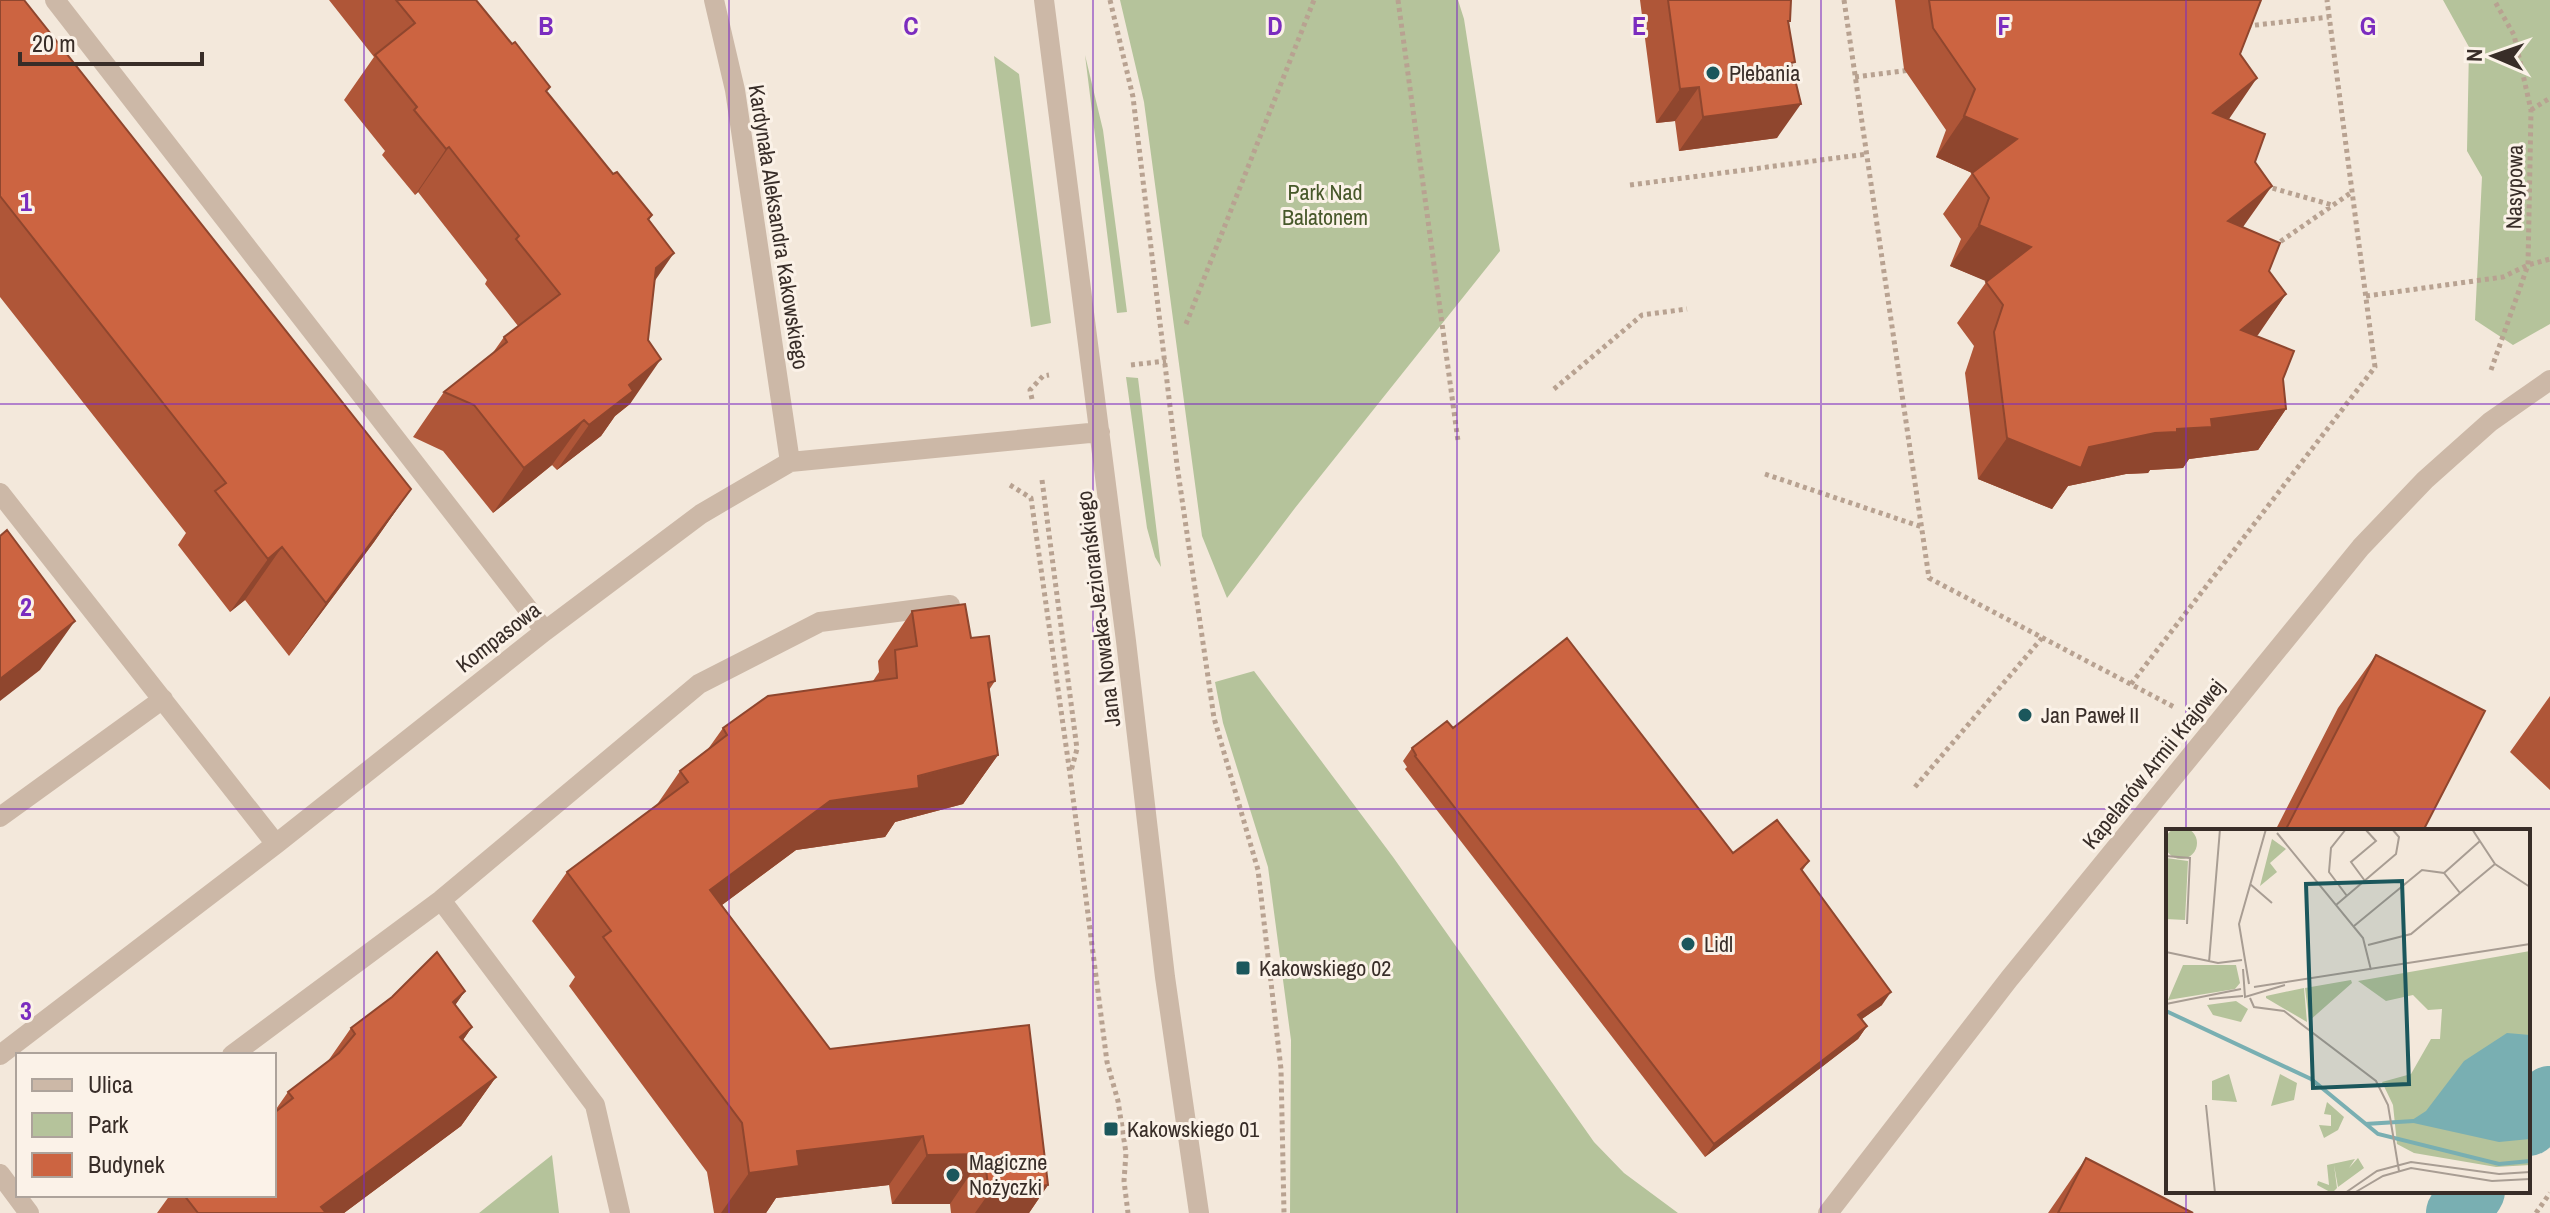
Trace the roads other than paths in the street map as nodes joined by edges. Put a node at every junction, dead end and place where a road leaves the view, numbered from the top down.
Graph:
1 (55, 0) edge
2 (714, 0) edge
3 (1044, 0) edge
4 (2550, 380) edge
5 (1100, 432) junction
6 (790, 462) junction
7 (0, 493) edge
8 (950, 605) edge
9 (545, 631) junction
10 (163, 699) junction
11 (0, 817) edge
12 (276, 844) junction
13 (441, 900) junction
14 (235, 1053) edge
15 (0, 1055) edge
16 (0, 1174) edge
17 (16, 1195) edge
18 (620, 1213) edge
19 (1199, 1213) edge
20 (1828, 1213) edge

1 - 9 street
2 - 6 street, Kardynała Aleksandra Kakowskiego
3 - 5 street, Jana Nowaka-Jeziorańskiego
4 - 20 street, Kapelanów Armii Krajowej
5 - 6 street, Kompasowa
5 - 19 street, Jana Nowaka-Jeziorańskiego
6 - 9 street, Kompasowa
7 - 10 street
8 - 13 street
9 - 12 street, Kompasowa
10 - 11 street
10 - 12 street
12 - 15 street, Kompasowa
13 - 14 street
13 - 18 street
16 - 17 street

